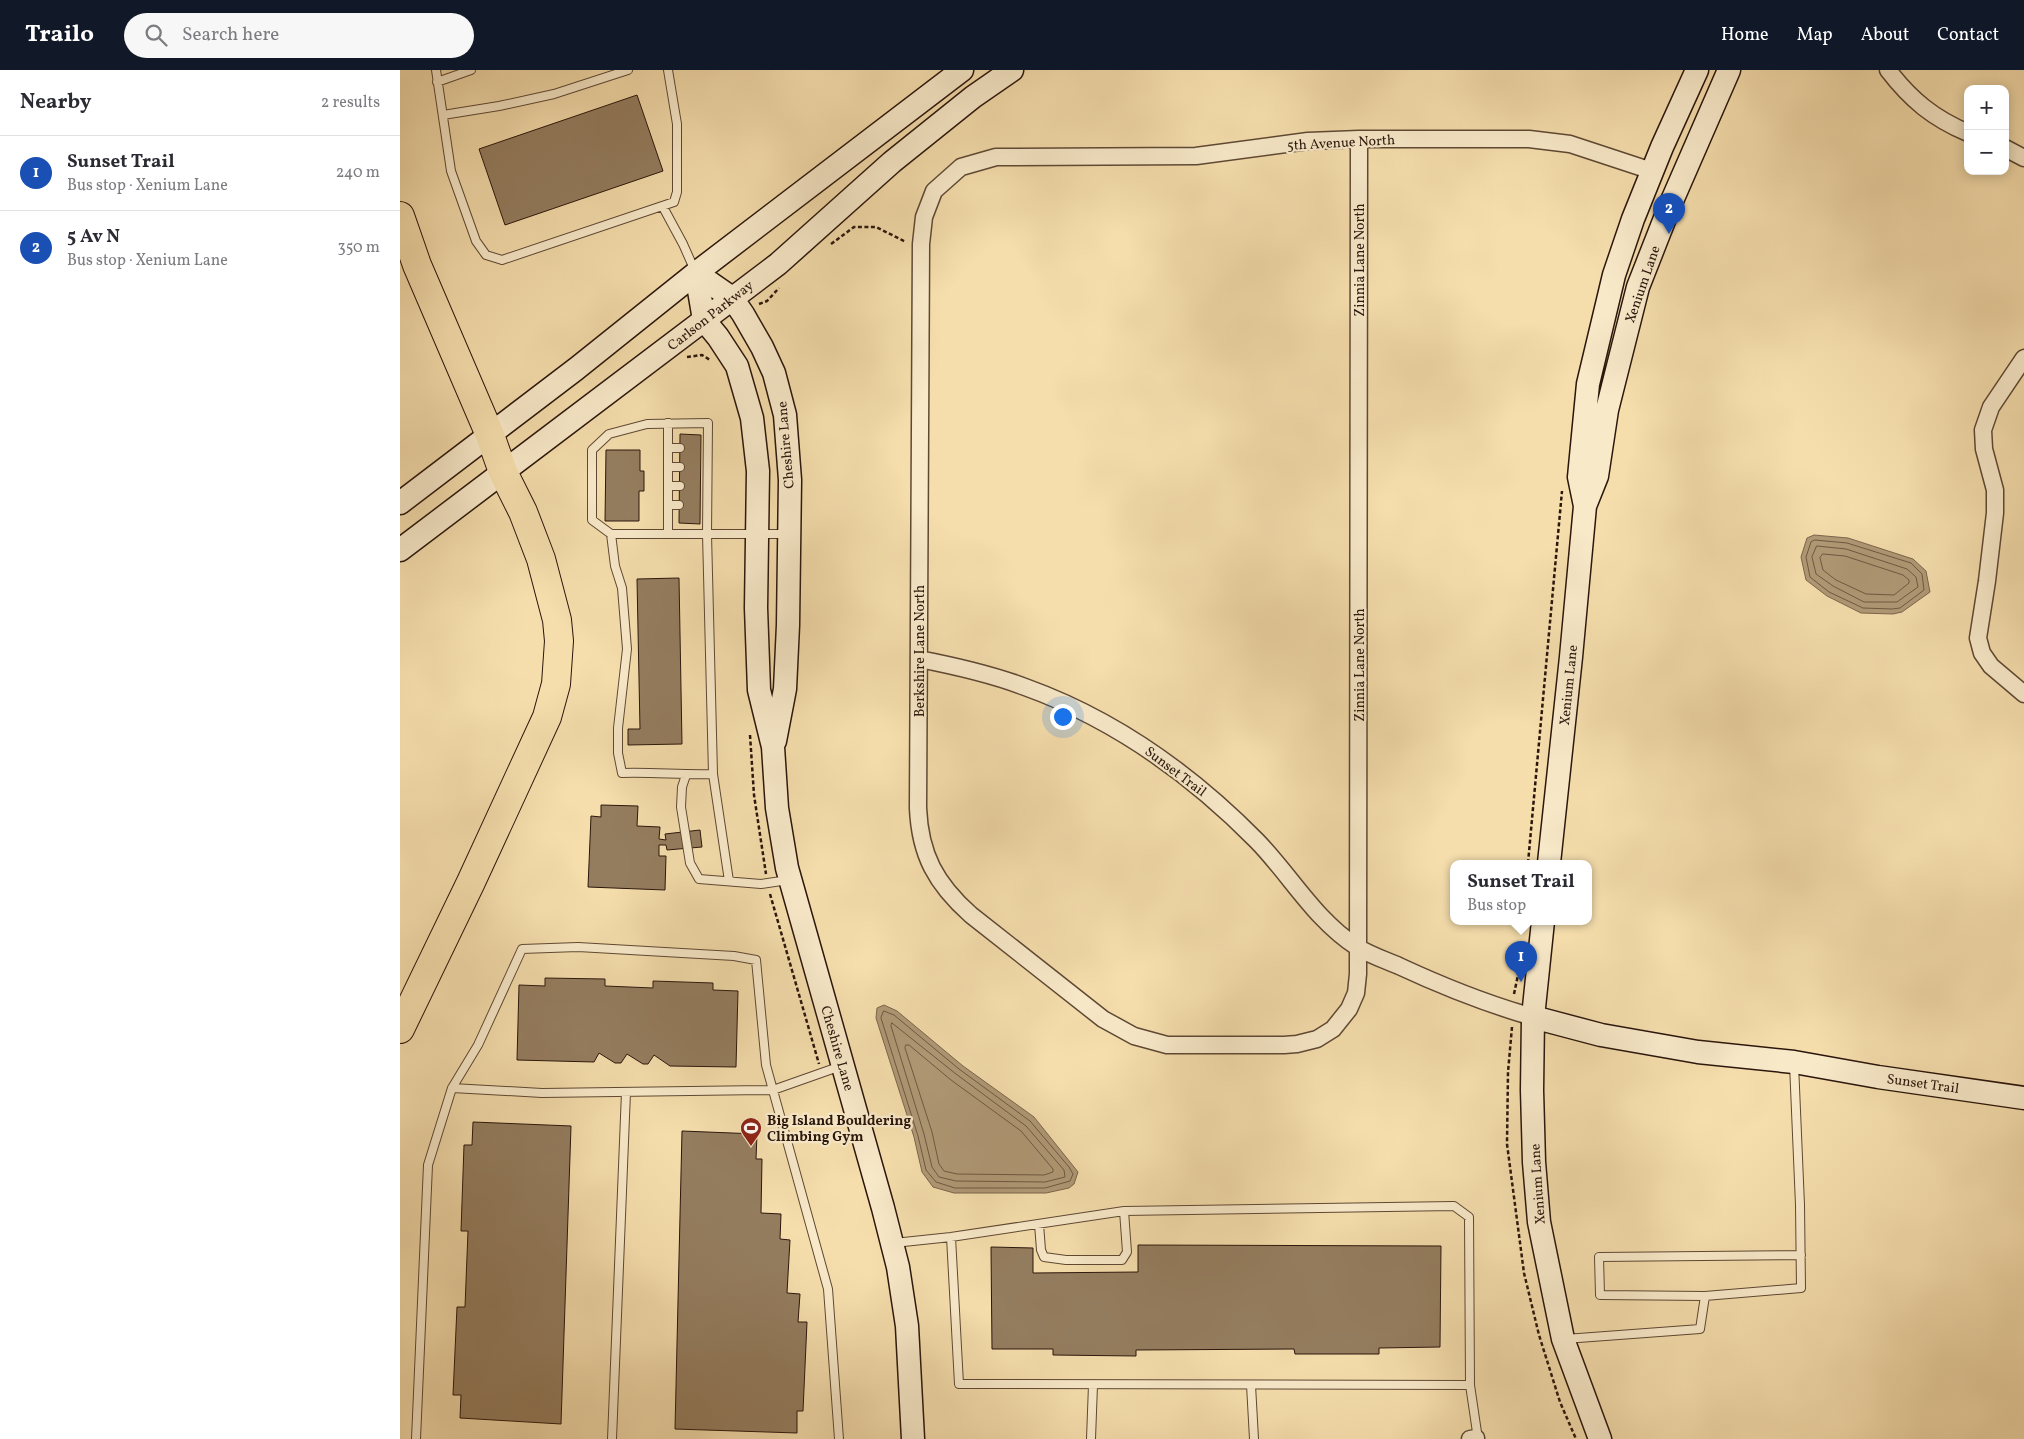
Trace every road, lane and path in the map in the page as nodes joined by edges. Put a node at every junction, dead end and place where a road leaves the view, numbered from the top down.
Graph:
1 (436, 70) edge
2 (471, 70) edge
3 (628, 70) edge
4 (668, 70) edge
5 (962, 70) edge
6 (1012, 70) edge
7 (1697, 70) edge
8 (1729, 70) edge
9 (1888, 70) edge
10 (437, 82) junction
11 (443, 115) junction
12 (1964, 131) edge
13 (1360, 138) junction
14 (2009, 150) edge
15 (996, 157) joint
16 (2024, 158) edge
17 (1652, 171) junction
18 (663, 207) junction
19 (400, 216) edge
20 (921, 244) junction
21 (825, 248) dead end
22 (696, 273) junction
23 (780, 287) dead end
24 (732, 298) junction
25 (754, 306) dead end
26 (704, 320) junction
27 (2024, 358) edge
28 (668, 423) junction
29 (490, 435) junction
30 (668, 448) junction
31 (680, 448) dead end
32 (668, 467) junction
33 (680, 467) dead end
34 (504, 472) junction
35 (668, 486) junction
36 (680, 486) dead end
37 (400, 504) edge
38 (668, 505) junction
39 (680, 505) dead end
40 (1584, 506) junction
41 (611, 534) junction
42 (668, 534) junction
43 (707, 534) junction
44 (757, 534) junction
45 (789, 534) junction
46 (400, 550) edge
47 (919, 659) junction
48 (2024, 694) edge
49 (773, 747) junction
50 (713, 774) junction
51 (686, 775) junction
52 (1549, 860) edge
53 (790, 879) junction
54 (729, 882) junction
55 (1543, 925) edge
56 (1358, 948) junction
57 (1533, 1017) junction
58 (400, 1029) edge
59 (1182, 1046) joint
60 (1794, 1062) junction
61 (843, 1066) junction
62 (452, 1088) junction
63 (773, 1090) junction
64 (626, 1092) junction
65 (2024, 1098) edge
66 (1124, 1211) junction
67 (1039, 1224) junction
68 (951, 1237) junction
69 (892, 1243) junction
70 (1801, 1255) junction
71 (1705, 1296) junction
72 (1563, 1339) junction
73 (1093, 1385) junction
74 (1251, 1385) junction
75 (1470, 1385) junction
76 (416, 1439) edge
77 (612, 1439) edge
78 (839, 1439) edge
79 (913, 1439) edge
80 (1091, 1439) edge
81 (1254, 1439) edge
82 (1474, 1439) edge
83 (1600, 1439) edge

1 - 10 lane
2 - 10 lane
3 - 11 lane
4 - 18 lane
5 - 22 main road
6 - 24 main road, Carlson Parkway
7 - 17 main road, Xenium Lane
8 - 40 main road, Xenium Lane
9 - 12 street
10 - 11 lane
11 - 18 lane
13 - 15 street, 5th Avenue North
13 - 17 street, 5th Avenue North
13 - 56 street, Zinnia Lane North
14 - 16 street
15 - 20 street, Berkshire Lane North
17 - 40 main road, Xenium Lane
18 - 22 lane
19 - 29 highway
20 - 21 path
20 - 47 street, Berkshire Lane North
22 - 24 main road, Cheshire Lane
22 - 26 main road, Cheshire Lane
22 - 29 main road
23 - 25 path
24 - 26 main road, Carlson Parkway
24 - 45 main road, Cheshire Lane
26 - 34 main road, Carlson Parkway
26 - 44 main road, Cheshire Lane
27 - 48 street
28 - 30 lane
28 - 41 lane
28 - 43 lane
29 - 34 highway
29 - 37 main road
30 - 31 lane
30 - 32 lane
32 - 33 lane
32 - 35 lane
34 - 46 main road, Carlson Parkway
34 - 58 highway
35 - 36 lane
35 - 38 lane
38 - 39 lane
38 - 42 lane
40 - 52 main road, Xenium Lane
41 - 42 lane
41 - 51 lane
42 - 43 lane
43 - 44 lane
43 - 50 lane
44 - 45 lane
44 - 49 main road, Cheshire Lane
45 - 49 main road, Cheshire Lane
47 - 56 street, Sunset Trail
47 - 59 street, Berkshire Lane North
49 - 53 main road, Cheshire Lane
50 - 51 lane
50 - 54 lane
51 - 54 lane
53 - 54 lane
53 - 61 main road, Cheshire Lane
55 - 57 main road, Xenium Lane
56 - 57 street, Sunset Trail
56 - 59 street, Zinnia Lane North
57 - 60 main road, Sunset Trail
57 - 72 main road, Xenium Lane
60 - 65 main road, Sunset Trail
60 - 70 lane
61 - 63 lane
61 - 69 main road, Cheshire Lane
62 - 63 lane
62 - 64 lane
62 - 76 lane
63 - 64 lane
63 - 78 lane
64 - 77 lane
66 - 67 lane
66 - 67 lane
66 - 75 lane
67 - 68 lane
68 - 69 lane
68 - 73 lane
69 - 79 main road, Cheshire Lane
70 - 71 lane
70 - 71 lane
71 - 72 lane
72 - 83 main road, Xenium Lane
73 - 74 lane
73 - 80 lane
74 - 75 lane
74 - 81 lane
75 - 82 lane

